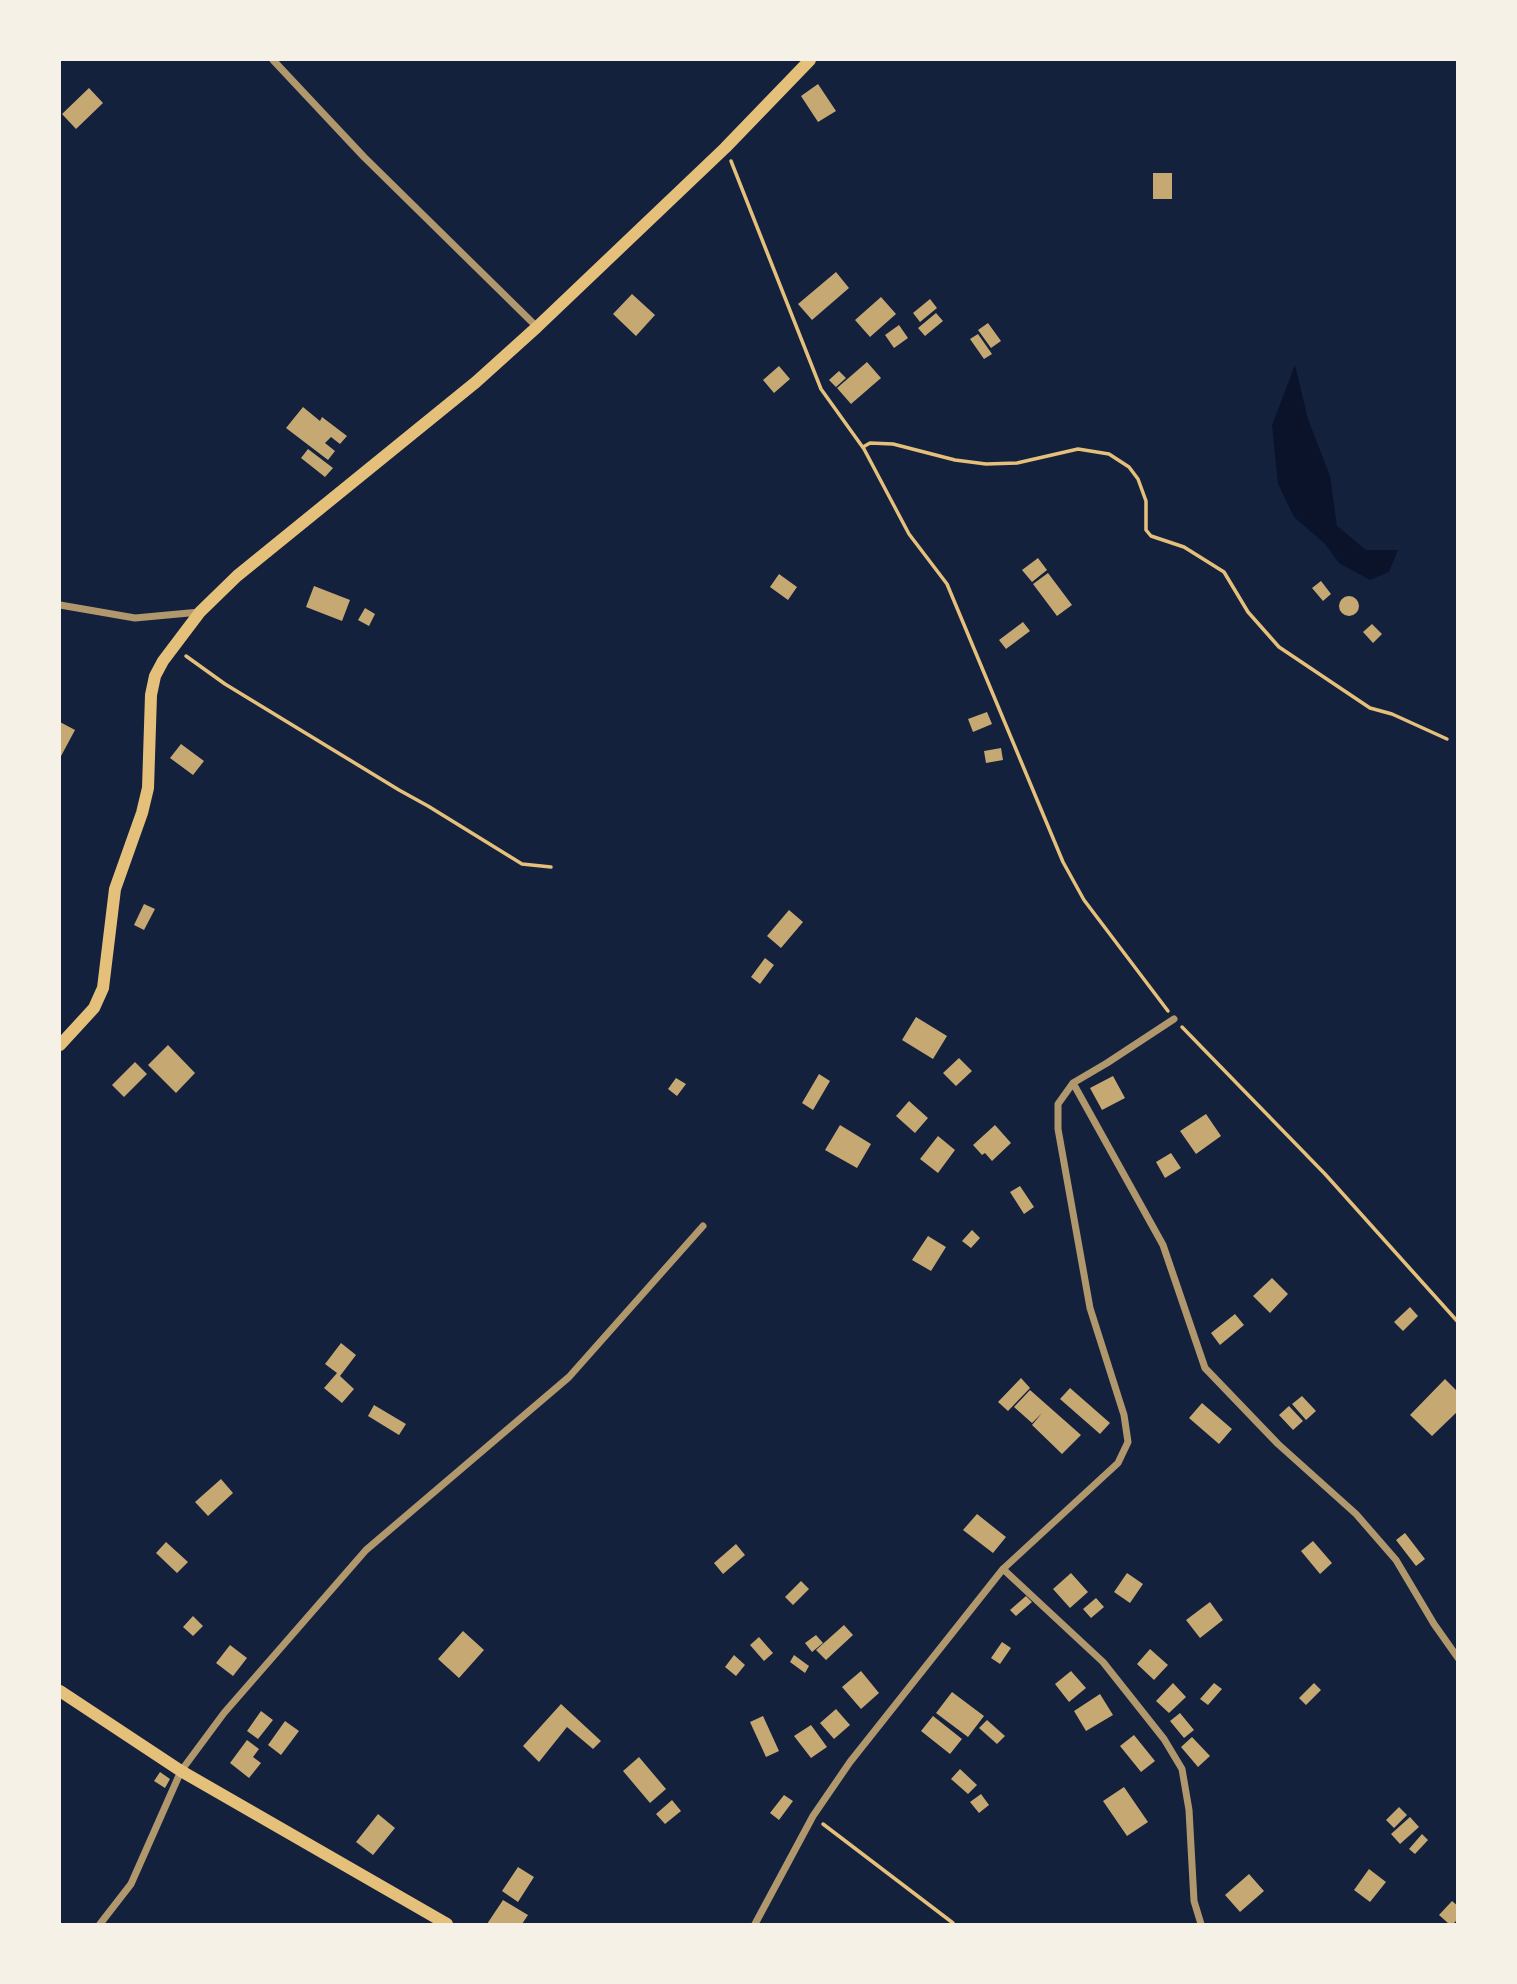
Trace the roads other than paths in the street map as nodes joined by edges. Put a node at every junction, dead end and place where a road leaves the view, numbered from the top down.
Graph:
1 (273, 60) edge
2 (810, 60) edge
3 (537, 327) junction
4 (60, 605) edge
5 (200, 612) junction
6 (1174, 1019) road end
7 (60, 1045) edge
8 (1073, 1083) junction
9 (703, 1226) dead end
10 (1003, 1569) junction
11 (1458, 1658) edge
12 (60, 1691) edge
13 (181, 1771) junction
14 (100, 1924) edge
15 (447, 1924) edge
16 (755, 1924) edge
17 (1201, 1924) edge

1 - 3 street
2 - 3 main road
3 - 5 main road
4 - 5 street
5 - 7 main road
6 - 8 street
8 - 10 street
8 - 11 street
9 - 13 street
10 - 16 street
10 - 17 street
12 - 13 main road
13 - 14 street
13 - 15 main road

